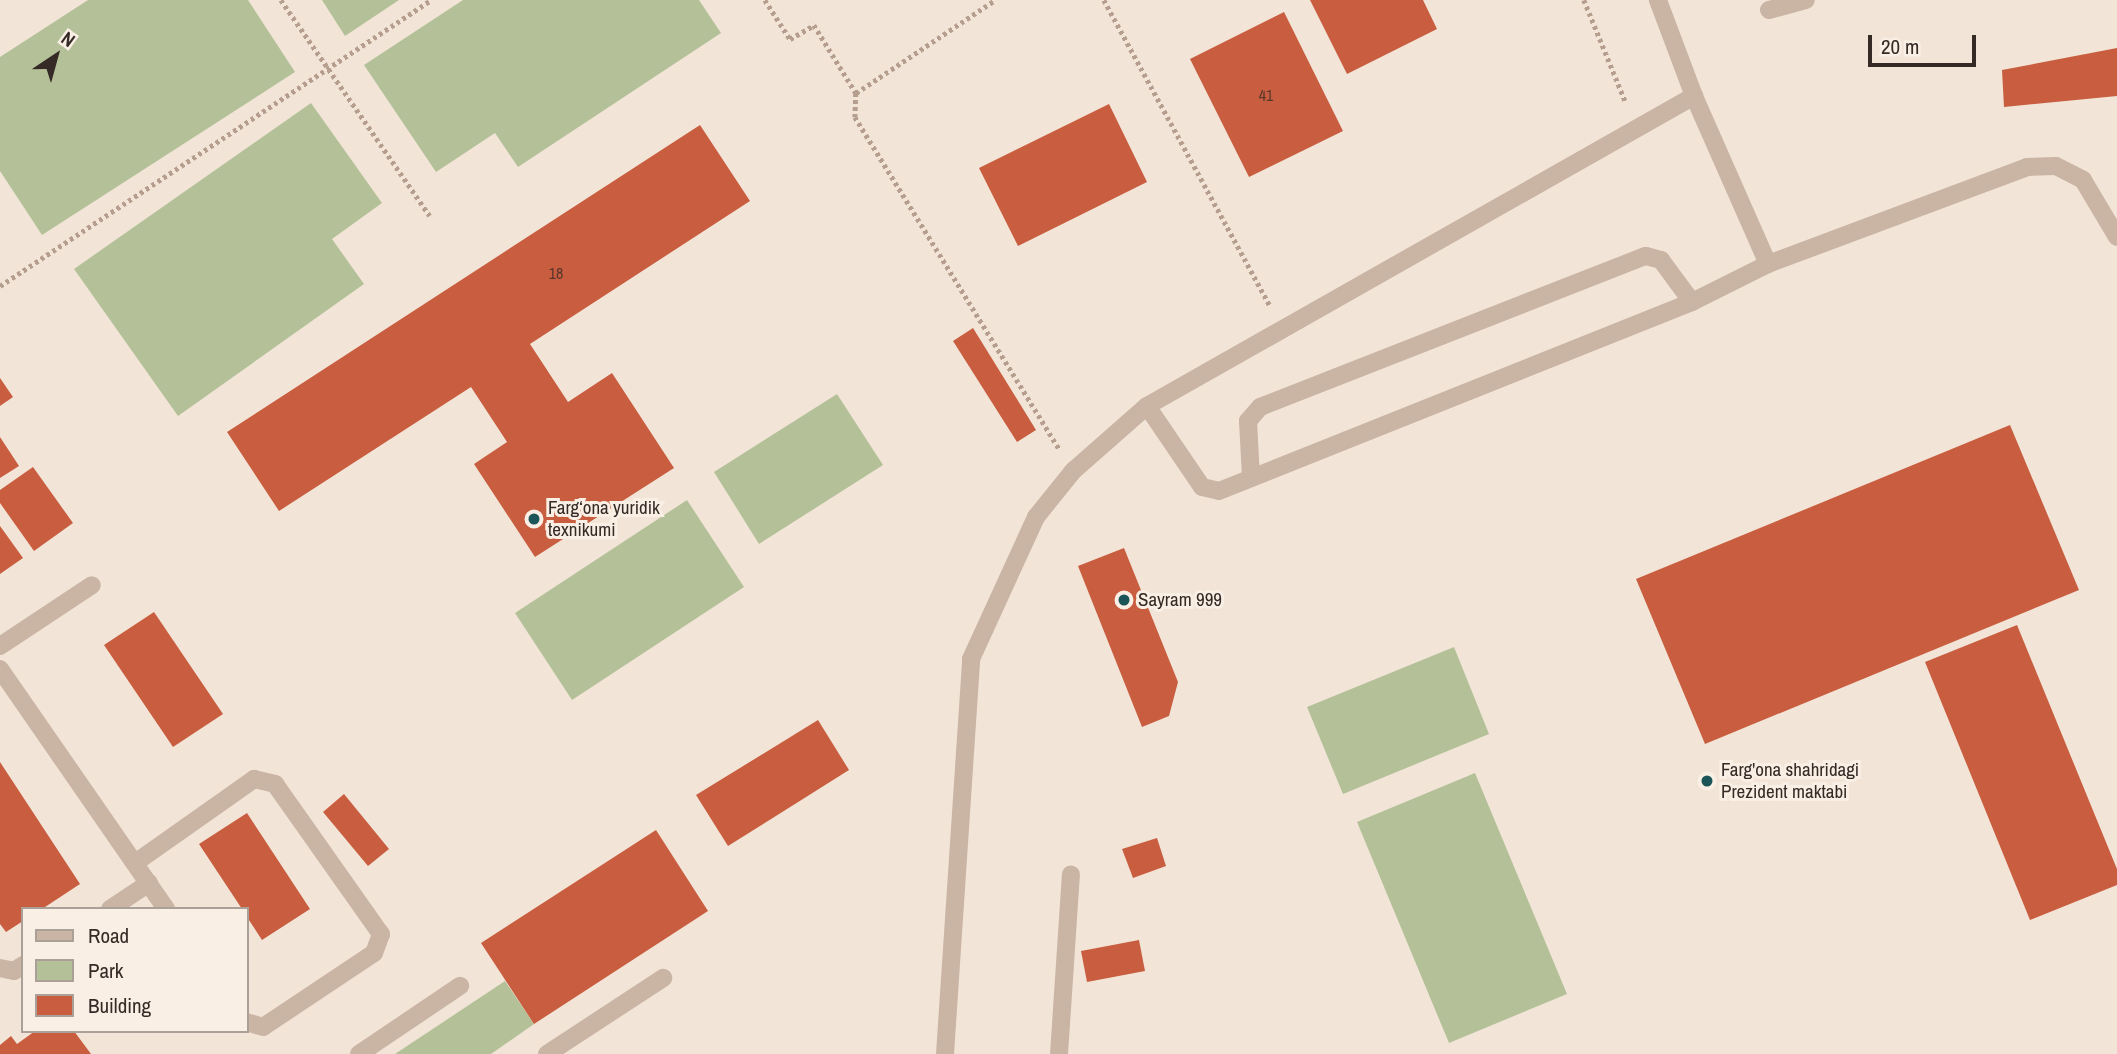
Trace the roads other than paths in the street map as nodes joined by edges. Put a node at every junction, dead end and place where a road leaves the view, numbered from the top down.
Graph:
1 (1658, 0) edge
2 (1806, 0) edge
3 (1769, 10) dead end
4 (1694, 96) junction
5 (2117, 237) edge
6 (1768, 264) junction
7 (1692, 302) junction
8 (1147, 406) junction
9 (1251, 478) junction
10 (92, 585) dead end
11 (0, 646) edge
12 (0, 669) edge
13 (135, 863) junction
14 (1071, 874) dead end
15 (149, 883) junction
16 (113, 907) edge
17 (165, 907) edge
18 (21, 966) edge
19 (0, 968) edge
20 (663, 978) dead end
21 (460, 986) dead end
22 (248, 1022) edge
23 (359, 1054) edge
24 (547, 1054) edge
25 (945, 1054) edge
26 (1059, 1054) edge

1 - 4 street
2 - 3 street
4 - 6 street
4 - 8 street
5 - 6 street
6 - 7 street
7 - 9 street
7 - 9 street
8 - 9 street
8 - 25 street
10 - 11 street
12 - 13 street
13 - 15 street
13 - 22 street
14 - 26 street
15 - 16 street
15 - 17 street
18 - 19 street
20 - 24 street
21 - 23 street

